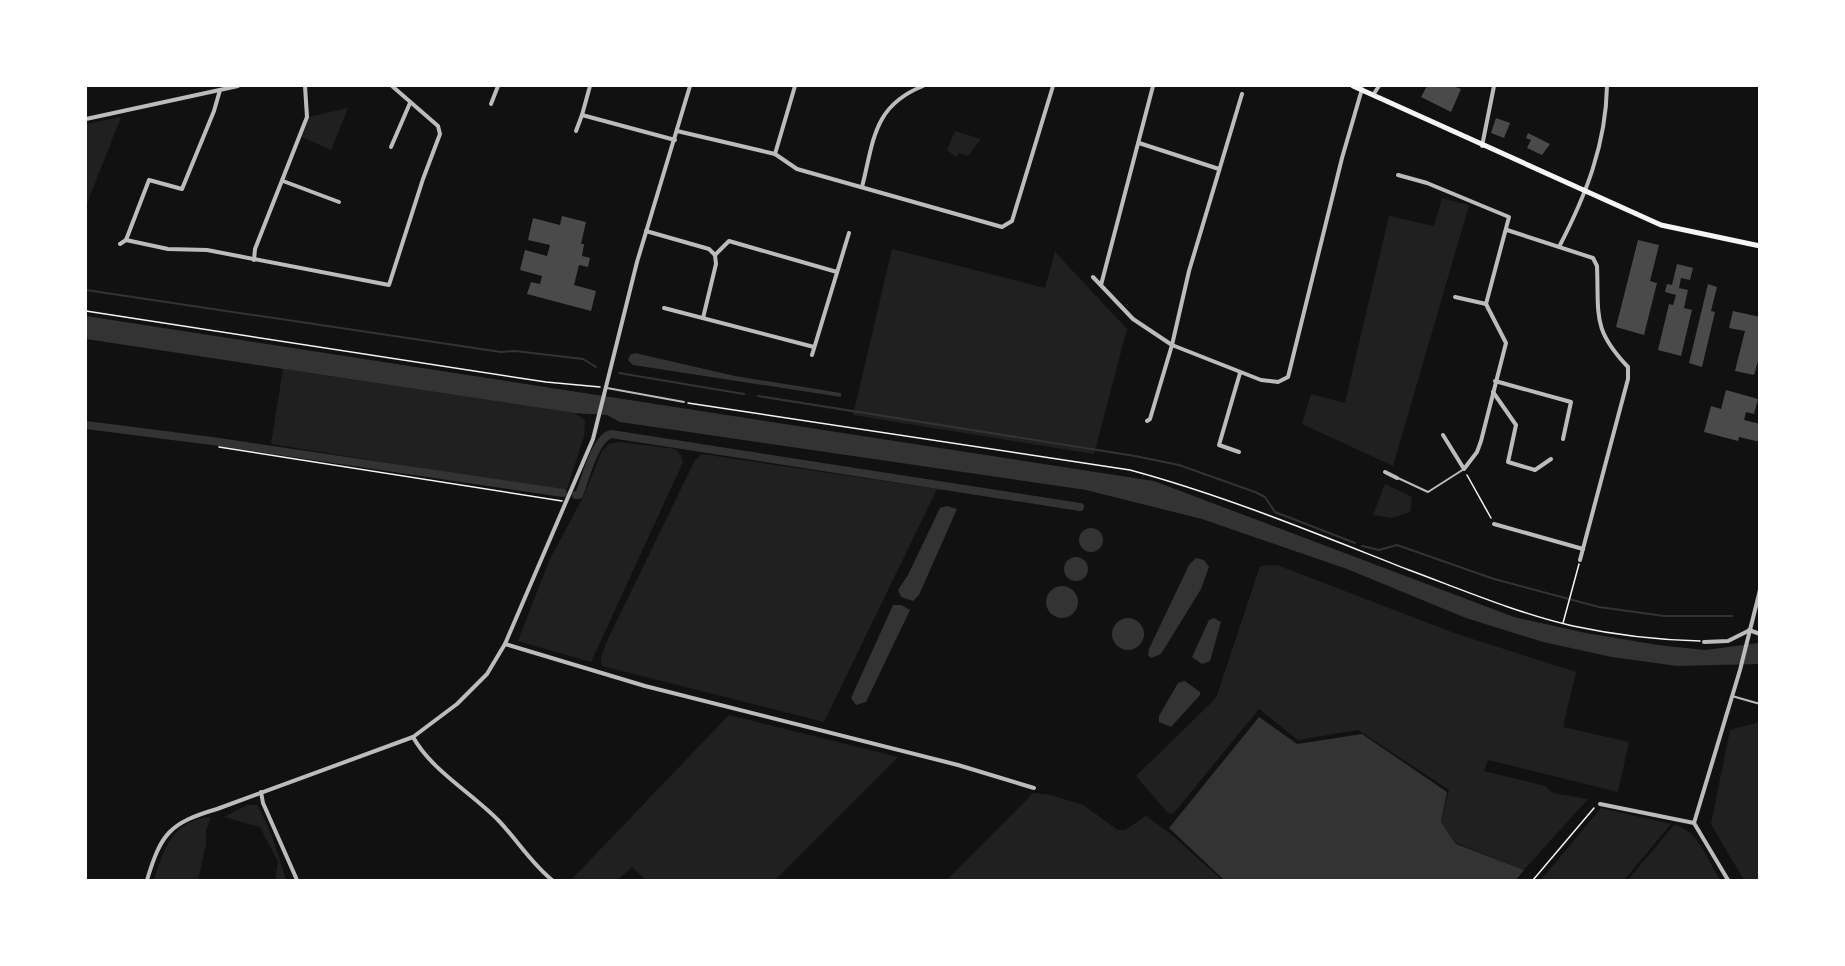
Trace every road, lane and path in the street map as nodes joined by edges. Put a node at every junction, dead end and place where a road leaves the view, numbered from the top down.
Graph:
1 (238, 86) edge
2 (305, 86) edge
3 (392, 86) edge
4 (498, 86) edge
5 (590, 86) edge
6 (690, 86) edge
7 (795, 86) edge
8 (923, 86) edge
9 (1053, 86) edge
10 (1153, 86) edge
11 (1353, 86) edge
12 (1379, 86) edge
13 (1494, 86) edge
14 (1607, 86) edge
15 (910, 88) edge
16 (1362, 89) junction
17 (220, 90) junction
18 (1242, 94) dead end
19 (1372, 95) junction
20 (410, 102) junction
21 (491, 104) dead end
22 (582, 115) junction
23 (86, 119) edge
24 (576, 131) dead end
25 (677, 131) junction
26 (675, 140) junction
27 (1139, 143) junction
28 (1482, 146) junction
29 (391, 147) dead end
30 (775, 154) junction
31 (1219, 169) junction
32 (1398, 175) dead end
33 (283, 181) junction
34 (862, 187) junction
35 (1586, 193) junction
36 (339, 202) dead end
37 (1507, 230) junction
38 (646, 231) junction
39 (849, 233) dead end
40 (126, 240) junction
41 (120, 244) dead end
42 (1760, 246) edge
43 (1559, 247) junction
44 (714, 255) junction
45 (254, 260) junction
46 (837, 272) junction
47 (1093, 278) dead end
48 (1101, 285) junction
49 (1455, 297) dead end
50 (1486, 304) junction
51 (664, 308) dead end
52 (86, 311) edge
53 (703, 318) junction
54 (1172, 345) junction
55 (814, 347) junction
56 (812, 355) dead end
57 (1240, 373) junction
58 (1495, 381) junction
59 (604, 387) junction
60 (1493, 391) junction
61 (684, 402) joint
62 (1147, 421) dead end
63 (1443, 435) dead end
64 (1563, 439) dead end
65 (219, 447) dead end
66 (1239, 452) dead end
67 (1551, 459) dead end
68 (1464, 469) junction
69 (1385, 472) dead end
70 (1397, 478) joint
71 (566, 502) junction
72 (1494, 524) joint
73 (1582, 549) junction
74 (1580, 560) joint
75 (1760, 590) edge
76 (1563, 623) junction
77 (1749, 630) junction
78 (1760, 634) edge
79 (1704, 642) joint
80 (505, 644) junction
81 (1732, 696) junction
82 (1760, 704) edge
83 (412, 736) junction
84 (1034, 788) dead end
85 (261, 792) junction
86 (1600, 804) joint
87 (1694, 824) junction
88 (147, 880) edge
89 (297, 880) edge
90 (552, 880) edge
91 (1533, 880) edge
92 (1728, 880) edge

1 - 17 street
2 - 33 street
3 - 20 street
4 - 21 street
5 - 22 street
6 - 25 street
7 - 30 street
8 - 15 street
9 - 34 street
10 - 27 street
11 - 16 main road
12 - 19 street
13 - 28 street
14 - 35 street
15 - 34 street
16 - 19 main road
16 - 57 street
17 - 23 street
17 - 40 street
18 - 31 street
19 - 28 main road
20 - 29 street
20 - 45 street
22 - 24 street
22 - 26 street
25 - 26 street
25 - 30 street
26 - 38 street
27 - 31 street
27 - 48 street
28 - 35 main road
30 - 34 street
31 - 54 street
32 - 37 street
33 - 36 street
33 - 45 street
35 - 42 main road
35 - 43 street
37 - 43 street
37 - 50 street
38 - 44 street
38 - 59 street
39 - 46 street
40 - 41 street
40 - 45 street
43 - 73 street
44 - 46 street
44 - 53 street
46 - 55 street
47 - 48 street
48 - 54 street
49 - 50 street
50 - 58 street
51 - 53 street
52 - 59 path
53 - 55 street
54 - 57 street
54 - 62 street
55 - 56 street
57 - 66 street
58 - 60 street
58 - 64 street
59 - 61 lane
59 - 71 street
60 - 67 street
60 - 68 street
61 - 76 path
63 - 68 street
65 - 71 path
68 - 70 lane
68 - 72 path
69 - 70 street
71 - 80 street
72 - 73 street
73 - 74 street
74 - 76 path
75 - 77 street
76 - 79 path
77 - 78 street
77 - 79 street
77 - 81 street
80 - 83 street
80 - 84 street
81 - 82 lane
81 - 87 street
83 - 85 street
83 - 90 street
85 - 88 street
85 - 89 street
86 - 87 street
86 - 91 path
87 - 92 street

